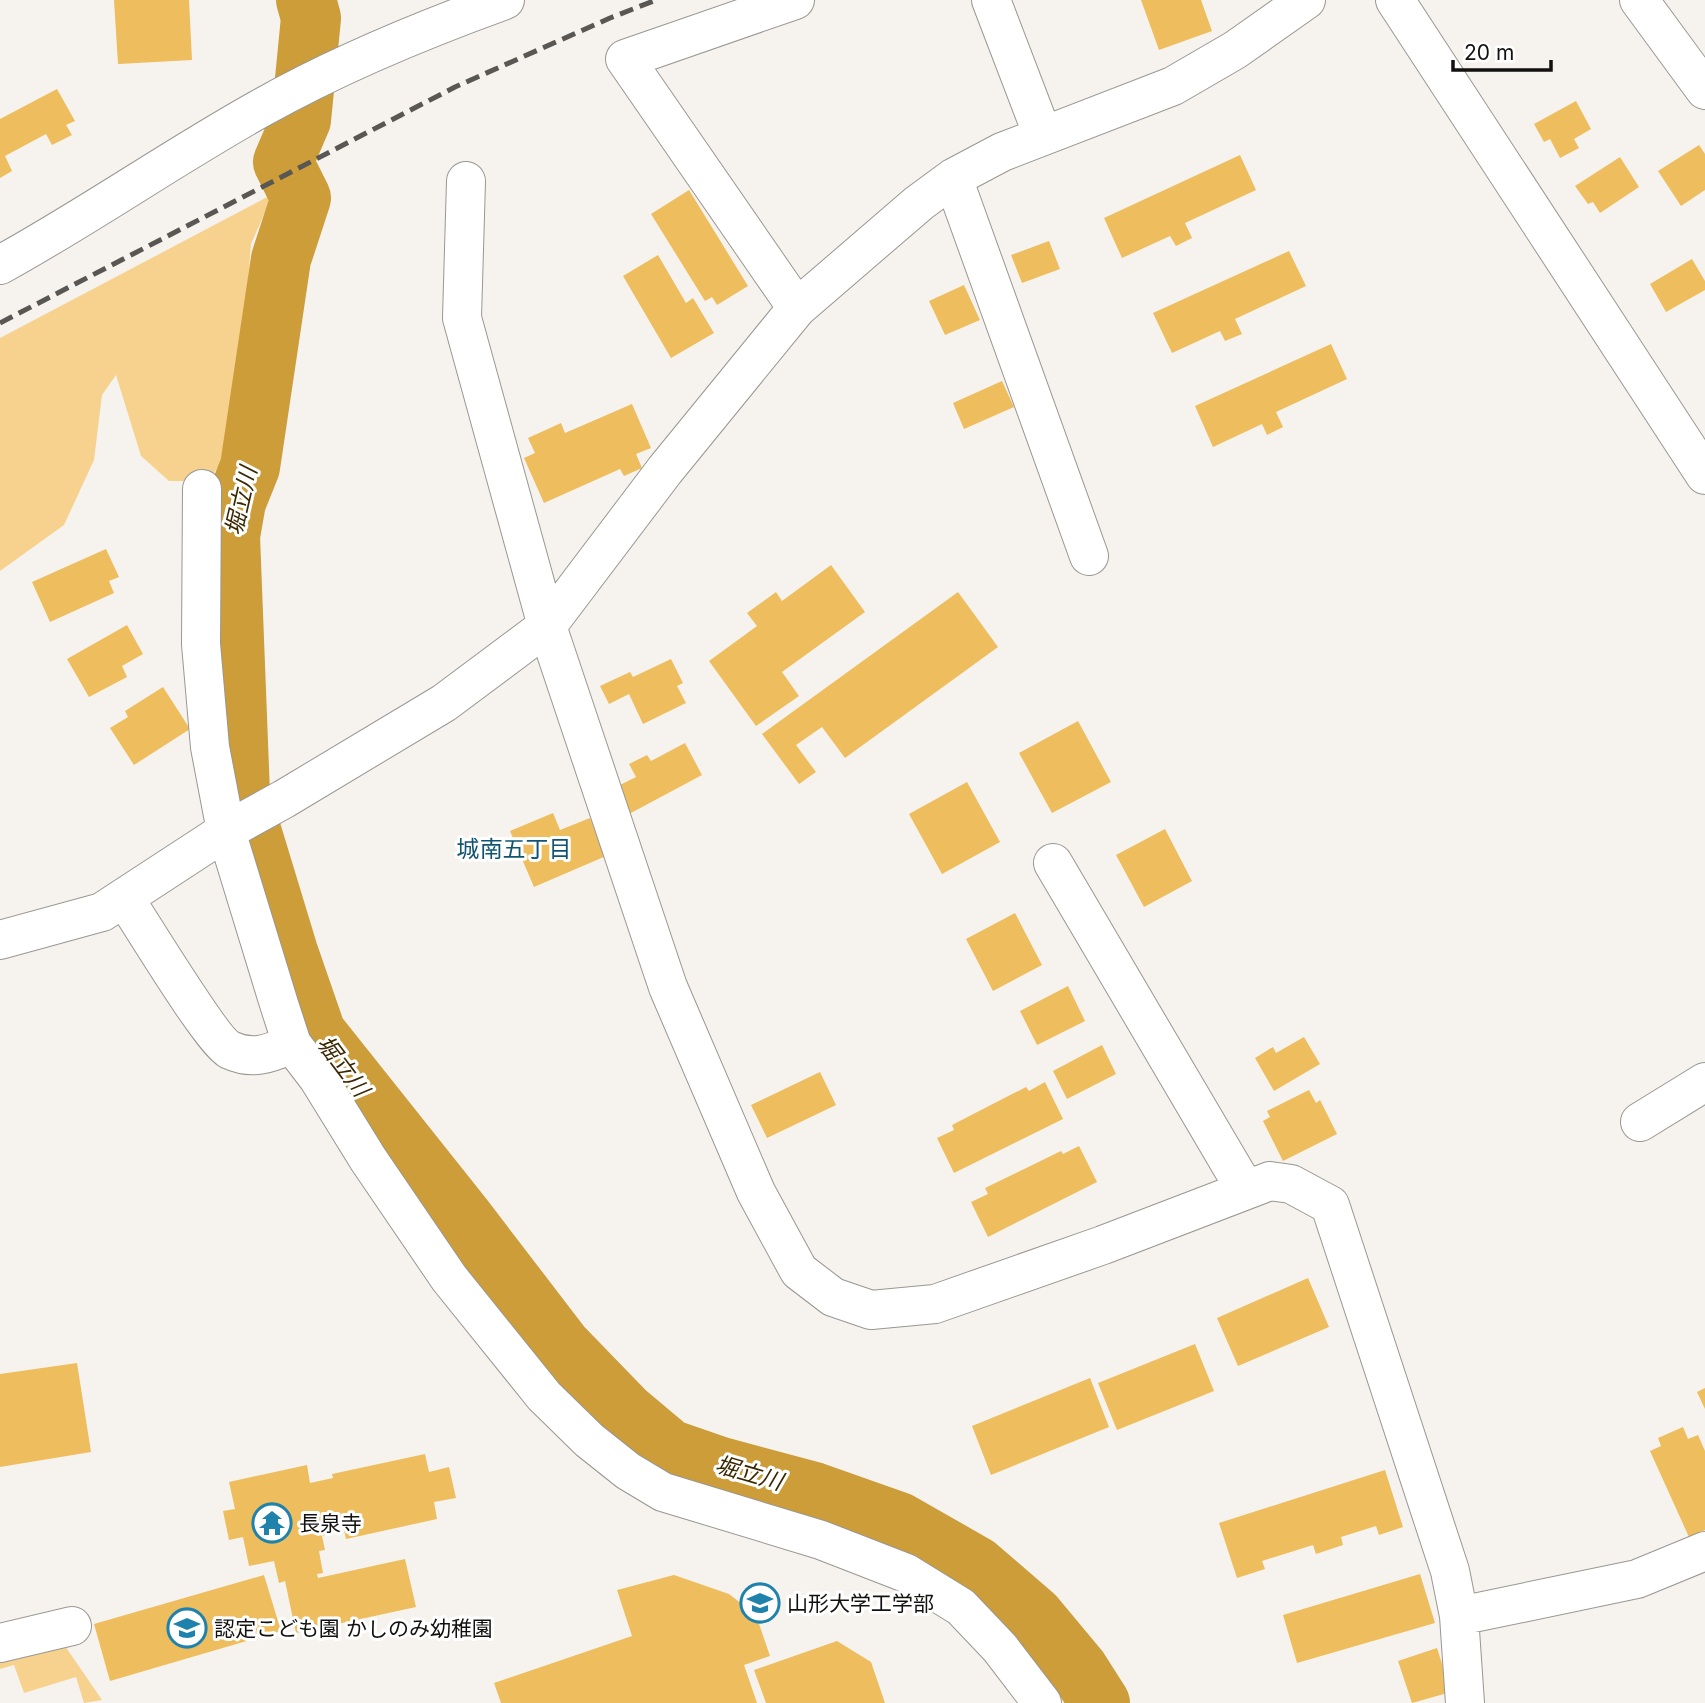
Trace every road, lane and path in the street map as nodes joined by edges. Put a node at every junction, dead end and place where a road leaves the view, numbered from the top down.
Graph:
1 (505, 0) edge
2 (795, 0) edge
3 (991, 0) edge
4 (1306, 0) edge
5 (1395, 0) edge
6 (1639, 0) edge
7 (1705, 90) edge
8 (1044, 136) junction
9 (953, 178) junction
10 (466, 181) dead end
11 (0, 265) edge
12 (797, 308) junction
13 (1700, 458) edge
14 (202, 489) dead end
15 (1089, 556) dead end
16 (547, 626) junction
17 (231, 828) junction
18 (1054, 863) dead end
19 (125, 899) junction
20 (0, 940) edge
21 (292, 1044) junction
22 (1705, 1082) edge
23 (1640, 1122) dead end
24 (1245, 1189) junction
25 (1705, 1551) edge
26 (1459, 1616) junction
27 (72, 1626) dead end
28 (0, 1643) edge
29 (1042, 1703) edge
30 (1465, 1703) edge

1 - 11 street
2 - 12 street
3 - 8 street
4 - 8 street
5 - 13 street
6 - 7 street
8 - 9 street
9 - 12 street
9 - 15 street
10 - 16 street
12 - 16 street
14 - 17 street
16 - 17 street
16 - 24 street
17 - 19 street
17 - 21 street
18 - 24 street
19 - 20 street
19 - 21 street
21 - 29 street
22 - 23 street
24 - 26 street
25 - 26 street
26 - 30 street
27 - 28 street

